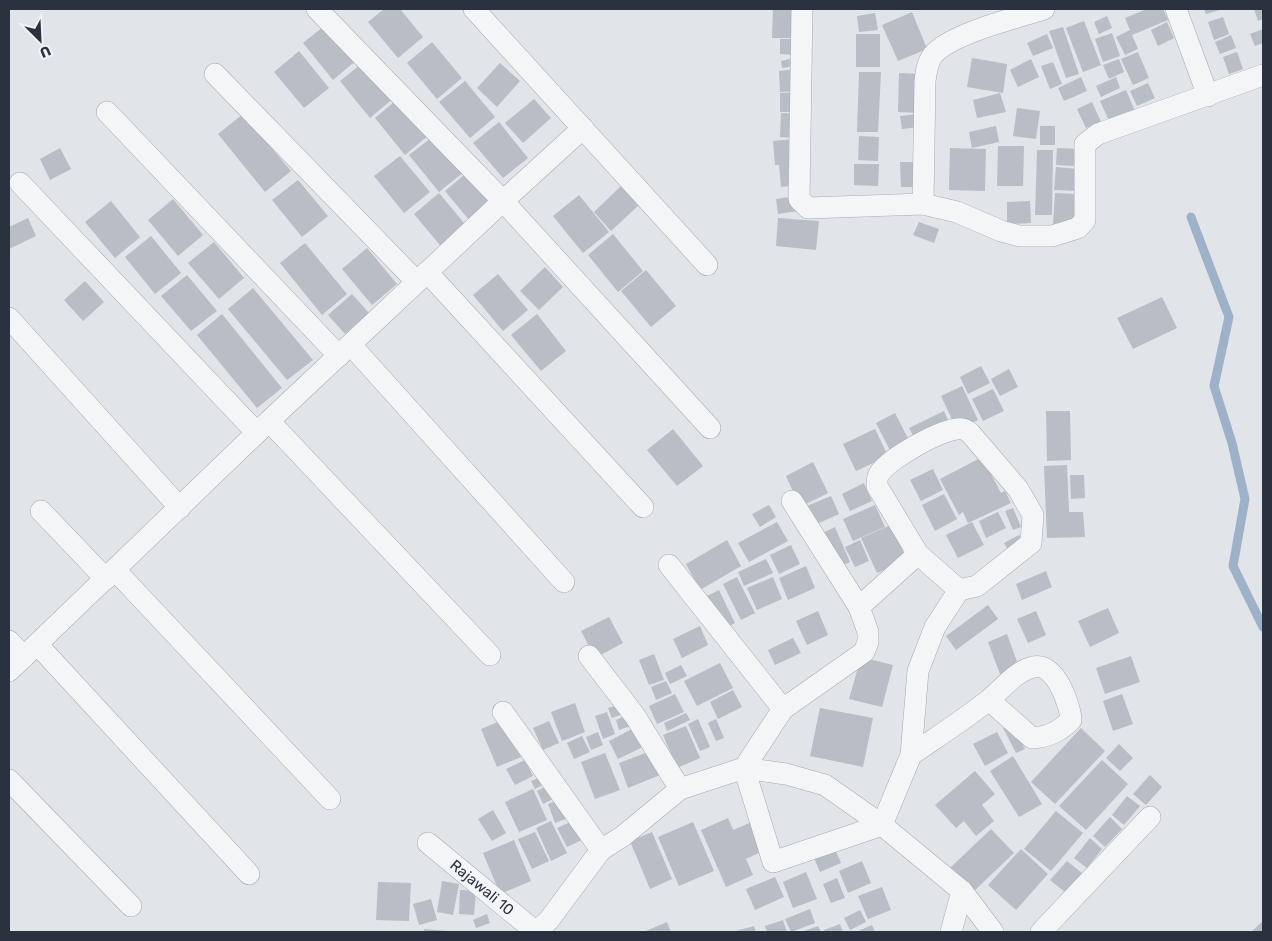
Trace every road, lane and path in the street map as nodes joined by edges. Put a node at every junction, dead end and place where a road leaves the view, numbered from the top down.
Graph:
1 (317, 9) edge
2 (474, 9) edge
3 (802, 9) edge
4 (1044, 9) edge
5 (1176, 9) edge
6 (216, 74) dead end
7 (1263, 75) edge
8 (1208, 96) junction
9 (107, 112) dead end
10 (583, 128) junction
11 (20, 183) dead end
12 (503, 201) junction
13 (923, 204) junction
14 (708, 265) dead end
15 (422, 277) junction
16 (9, 318) edge
17 (345, 350) junction
18 (263, 427) junction
19 (710, 428) dead end
20 (792, 501) dead end
21 (642, 507) dead end
22 (180, 508) junction
23 (41, 511) dead end
24 (918, 554) junction
25 (669, 565) dead end
26 (110, 575) junction
27 (564, 582) dead end
28 (959, 590) junction
29 (859, 607) junction
30 (9, 641) edge
31 (30, 650) junction
32 (490, 656) dead end
33 (589, 656) dead end
34 (9, 671) edge
35 (989, 700) dead end
36 (783, 709) junction
37 (503, 712) dead end
38 (911, 755) junction
39 (744, 768) junction
40 (9, 780) edge
41 (680, 789) junction
42 (330, 799) dead end
43 (1150, 817) dead end
44 (882, 825) junction
45 (428, 844) dead end
46 (600, 850) junction
47 (249, 874) dead end
48 (962, 891) junction
49 (131, 906) dead end
50 (536, 932) edge
51 (951, 932) edge
52 (993, 932) edge
53 (1041, 932) edge

1 - 12 street
2 - 10 street
3 - 13 street
4 - 13 street
5 - 8 street
6 - 15 street
7 - 8 street
8 - 13 street
9 - 17 street
10 - 12 street
10 - 14 street
11 - 18 street
12 - 15 street
12 - 19 street
15 - 17 street
15 - 21 street
16 - 22 street
17 - 18 street
17 - 27 street
18 - 22 street
18 - 32 street
20 - 29 street
22 - 26 street
23 - 26 street
24 - 28 street
24 - 28 street
24 - 29 street
25 - 36 street
26 - 31 street
26 - 42 street
28 - 38 street
29 - 36 street
30 - 31 street
31 - 34 street
31 - 47 street
33 - 41 street
35 - 38 street
36 - 39 street
37 - 46 street
38 - 44 street
39 - 41 street
39 - 44 street
39 - 44 street
40 - 49 street
41 - 46 street
43 - 53 street
44 - 48 street
45 - 50 street, Rajawali 10
46 - 50 street
48 - 51 street
48 - 52 street

